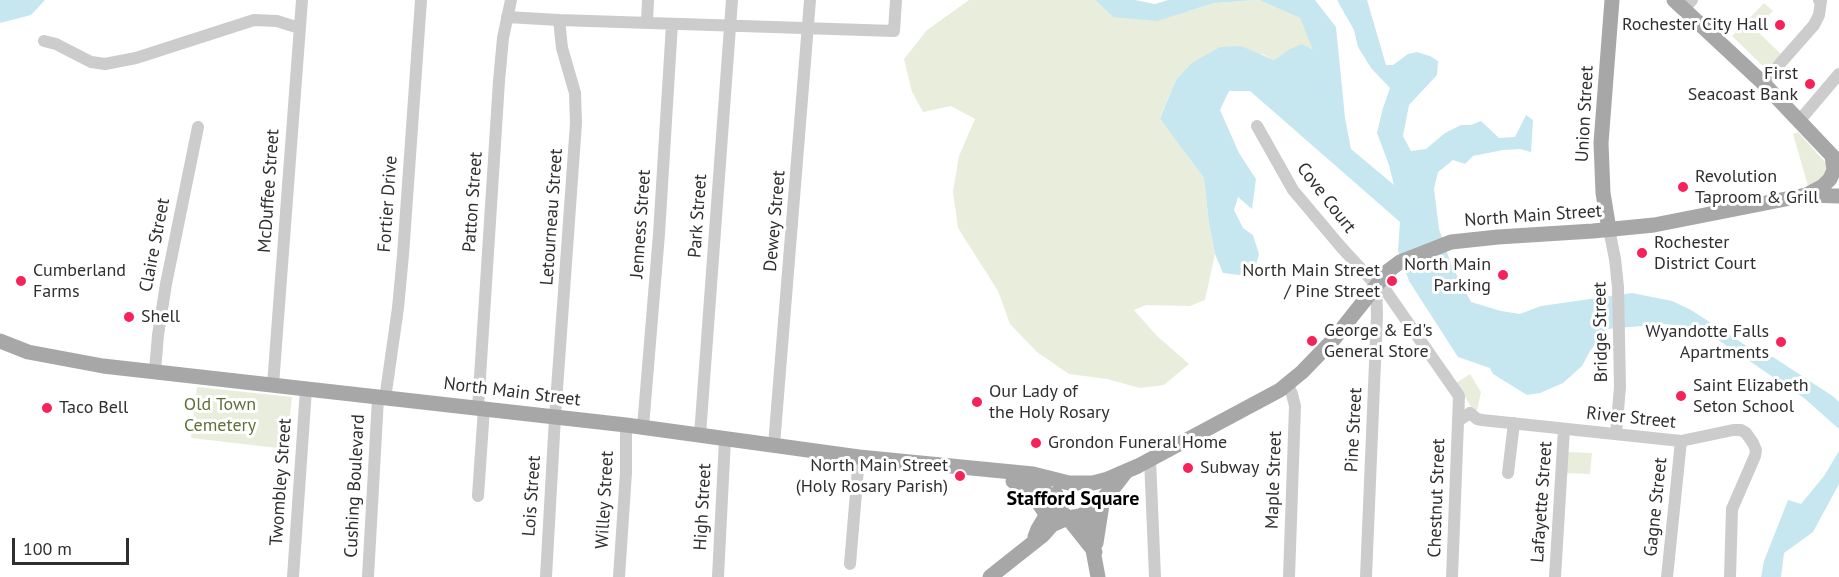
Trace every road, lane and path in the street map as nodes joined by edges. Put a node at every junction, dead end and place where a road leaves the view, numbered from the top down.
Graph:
1 (302, 0) edge
2 (412, 0) edge
3 (510, 0) edge
4 (648, 0) edge
5 (732, 0) edge
6 (810, 0) edge
7 (896, 0) edge
8 (1612, 0) edge
9 (1819, 0) edge
10 (1684, 3) edge
11 (420, 6) edge
12 (507, 17) junction
13 (559, 20) junction
14 (647, 22) junction
15 (672, 24) junction
16 (731, 26) junction
17 (299, 28) junction
18 (808, 28) junction
19 (44, 41) dead end
20 (1839, 74) edge
21 (1763, 83) junction
22 (1800, 120) junction
23 (1257, 126) dead end
24 (198, 127) dead end
25 (1836, 159) edge
26 (1806, 195) junction
27 (1839, 196) edge
28 (1609, 230) junction
29 (1377, 283) junction
30 (0, 341) edge
31 (156, 371) junction
32 (273, 384) junction
33 (1288, 385) junction
34 (306, 389) junction
35 (1459, 396) junction
36 (382, 398) junction
37 (481, 408) junction
38 (1470, 413) junction
39 (555, 417) junction
40 (1458, 421) junction
41 (1514, 423) junction
42 (626, 425) junction
43 (643, 427) junction
44 (1564, 429) junction
45 (1616, 434) junction
46 (700, 435) junction
47 (725, 439) junction
48 (1681, 441) junction
49 (774, 445) junction
50 (859, 457) junction
51 (1150, 459) junction
52 (1127, 471) junction
53 (1004, 472) junction
54 (1508, 473) dead end
55 (1021, 474) junction
56 (1076, 483) junction
57 (478, 496) dead end
58 (1102, 498) junction
59 (1050, 508) junction
60 (1090, 511) junction
61 (1068, 518) junction
62 (1079, 533) junction
63 (1038, 539) junction
64 (1095, 552) junction
65 (850, 564) dead end
66 (293, 577) edge
67 (368, 577) edge
68 (546, 577) edge
69 (619, 577) edge
70 (718, 577) edge
71 (990, 577) edge
72 (1098, 577) edge
73 (1155, 577) edge
74 (1288, 577) edge
75 (1366, 577) edge
76 (1452, 577) edge
77 (1555, 577) edge
78 (1667, 577) edge
79 (1730, 577) edge

1 - 17 street, McDuffee Street
2 - 11 street, Fortier Drive
3 - 12 street, Patton Street
4 - 14 street
5 - 16 street, Park Street
6 - 18 street, Dewey Street
7 - 18 street
8 - 28 main road, Union Street
9 - 21 street
10 - 21 main road
11 - 36 street, Fortier Drive
12 - 13 street
12 - 37 street, Patton Street
13 - 14 street
13 - 39 street, Letourneau Street
14 - 15 street
15 - 16 street
15 - 43 street, Jenness Street
16 - 18 street
16 - 46 street, Park Street
17 - 19 street
17 - 32 street, McDuffee Street
18 - 49 street, Dewey Street
20 - 22 street
21 - 22 main road
22 - 25 main road
23 - 29 street, Cove Court
24 - 31 street, Claire Street
25 - 26 main road
26 - 27 main road, North Main Street
26 - 28 main road, North Main Street
28 - 29 main road, North Main Street
28 - 45 street, Bridge Street
29 - 33 main road, North Main Street
29 - 35 street
29 - 75 street, Pine Street
30 - 31 main road, North Main Street
31 - 32 main road, North Main Street
32 - 34 main road, North Main Street
33 - 51 main road, North Main Street
33 - 74 street, Maple Street
34 - 36 main road, North Main Street
34 - 66 street, Twombley Street
35 - 38 street
35 - 40 street
36 - 37 main road, North Main Street
36 - 67 street, Cushing Boulevard
37 - 39 main road, North Main Street
37 - 57 street, Patton Street
38 - 40 street
38 - 41 street, River Street
39 - 42 main road, North Main Street
39 - 68 street, Lois Street
40 - 76 street, Chestnut Street
41 - 44 street, River Street
41 - 54 street
42 - 43 main road, North Main Street
42 - 69 street, Willey Street
43 - 46 main road, North Main Street
44 - 45 street, River Street
44 - 77 street, Lafayette Street
45 - 48 street, River Street
46 - 47 main road, North Main Street
47 - 49 main road, North Main Street
47 - 70 street, High Street
48 - 78 street, Gagne Street
48 - 79 street, River Street
49 - 50 main road, North Main Street
50 - 53 main road, North Main Street
50 - 65 street
51 - 52 main road, North Main Street
51 - 73 street
52 - 55 main road, North Main Street
52 - 56 main road, North Main Street
52 - 58 main road, North Main Street
53 - 55 main road, North Main Street
53 - 59 main road
55 - 56 main road, North Main Street
55 - 59 main road, North Main Street
56 - 59 main road
56 - 60 main road
58 - 60 main road, North Main Street
58 - 64 main road
59 - 61 main road
59 - 63 main road
60 - 61 main road
60 - 64 main road
61 - 62 main road
61 - 63 main road
62 - 63 main road
62 - 64 main road
63 - 71 main road
64 - 72 main road

